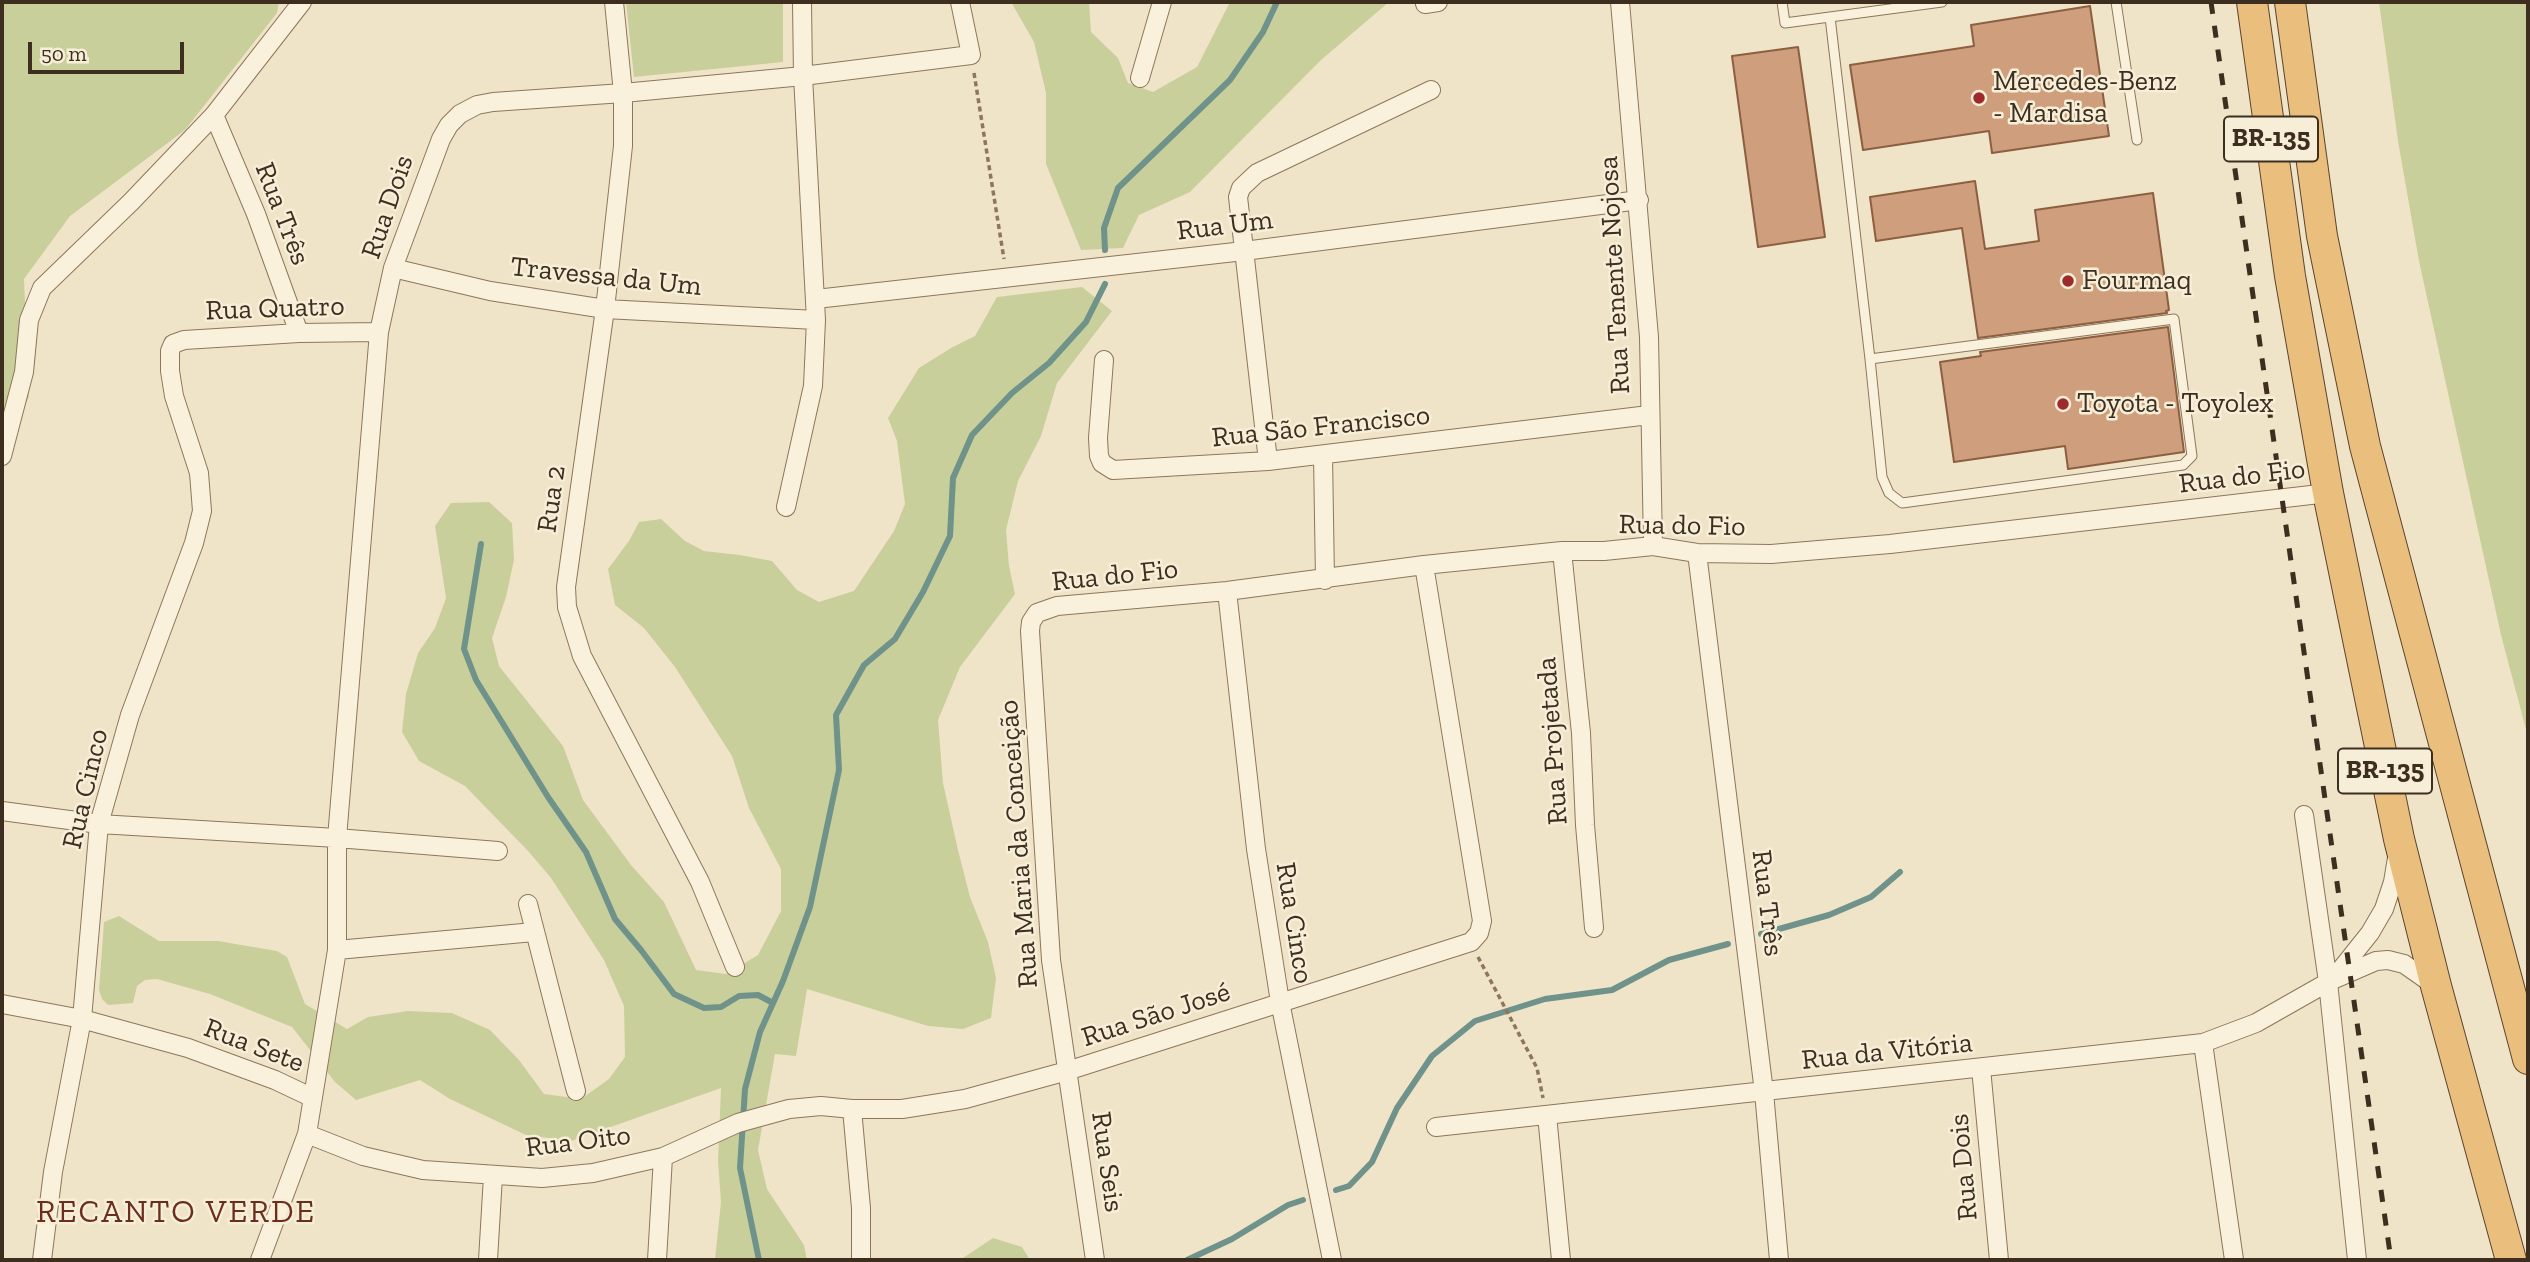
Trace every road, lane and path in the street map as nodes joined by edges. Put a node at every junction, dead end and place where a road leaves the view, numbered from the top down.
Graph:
1 (302, 2) edge
2 (614, 2) edge
3 (802, 2) edge
4 (960, 2) edge
5 (1162, 2) edge
6 (1620, 2) edge
7 (1782, 2) edge
8 (1942, 2) edge
9 (2116, 2) edge
10 (2252, 2) edge
11 (2290, 2) edge
12 (1877, 6) edge
13 (1829, 17) junction
14 (971, 55) junction
15 (803, 76) junction
16 (1140, 78) dead end
17 (1431, 90) dead end
18 (623, 93) junction
19 (214, 115) junction
20 (2137, 140) dead end
21 (1639, 200) junction
22 (1244, 251) junction
23 (393, 268) junction
24 (1007, 278) junction
25 (816, 299) junction
26 (605, 309) junction
27 (816, 320) junction
28 (379, 332) junction
29 (299, 333) junction
30 (173, 344) joint
31 (1870, 359) junction
32 (1104, 360) dead end
33 (1649, 415) junction
34 (1323, 455) junction
35 (2, 456) edge
36 (1268, 461) junction
37 (2328, 493) junction
38 (786, 508) dead end
39 (1653, 545) junction
40 (1562, 551) junction
41 (1696, 552) junction
42 (1424, 565) junction
43 (1325, 580) junction
44 (1227, 591) junction
45 (1037, 613) joint
46 (2, 811) edge
47 (2304, 815) dead end
48 (99, 824) junction
49 (337, 838) junction
50 (2399, 839) junction
51 (498, 851) dead end
52 (528, 904) dead end
53 (1594, 928) dead end
54 (534, 932) junction
55 (1471, 942) junction
56 (337, 950) junction
57 (735, 967) dead end
58 (2329, 982) junction
59 (2436, 986) junction
60 (1280, 1002) junction
61 (2, 1004) edge
62 (82, 1019) junction
63 (2203, 1043) junction
64 (2528, 1059) edge
65 (1981, 1068) junction
66 (1067, 1071) junction
67 (576, 1091) dead end
68 (1764, 1092) junction
69 (313, 1098) junction
70 (852, 1110) junction
71 (1547, 1115) junction
72 (1436, 1126) dead end
73 (307, 1135) junction
74 (663, 1157) junction
75 (493, 1175) junction
76 (42, 1260) edge
77 (260, 1260) edge
78 (488, 1260) edge
79 (657, 1260) edge
80 (861, 1260) edge
81 (1095, 1260) edge
82 (1332, 1260) edge
83 (1561, 1260) edge
84 (1779, 1260) edge
85 (1999, 1260) edge
86 (2234, 1260) edge
87 (2357, 1260) edge
88 (2511, 1260) edge

1 - 19 street
2 - 18 street, Rua 2
3 - 15 street
4 - 14 street
5 - 16 street
6 - 21 street, Rua Tenente Nojosa
7 - 13 lane
8 - 12 lane
9 - 20 lane
10 - 37 highway, BR-135
11 - 64 highway, BR-135
12 - 13 lane
13 - 31 lane
14 - 15 street, Rua Dois
14 - 24 path
15 - 18 street, Rua Dois
15 - 25 street
17 - 22 street
18 - 23 street, Rua Dois
18 - 26 street, Rua 2
19 - 29 street, Rua Três
19 - 35 street
21 - 22 street, Rua Um
21 - 33 street, Rua Tenente Nojosa
22 - 24 street, Rua Um
22 - 36 street
23 - 26 street, Travessa da Um
23 - 28 street, Rua Dois
24 - 25 street, Rua Um
25 - 27 street
26 - 27 street, Travessa da Um
26 - 57 street, Rua 2
27 - 38 street
28 - 29 street, Rua Quatro
28 - 49 street, Rua Dois
29 - 30 street, Rua Quatro
30 - 48 street, Rua Cinco
31 - 31 lane
32 - 36 street, Rua São Francisco
33 - 34 street, Rua São Francisco
33 - 39 street, Rua Tenente Nojosa
34 - 36 street, Rua São Francisco
34 - 43 street
37 - 41 street, Rua do Fio
37 - 50 highway, BR-135
39 - 40 street, Rua do Fio
39 - 41 street, Rua do Fio
40 - 42 street, Rua do Fio
40 - 53 street, Rua Projetada
41 - 68 street, Rua Três
42 - 43 street, Rua do Fio
42 - 55 street
43 - 44 street, Rua do Fio
44 - 45 street, Rua do Fio
44 - 60 street, Rua Cinco
45 - 66 street, Rua Maria da Conceição
46 - 48 street
47 - 58 street
48 - 49 street
48 - 62 street, Rua Cinco
49 - 51 street
49 - 56 street, Rua Sete
50 - 58 street, Rua da Vitória
50 - 59 highway, BR-135
52 - 54 street
54 - 56 street
54 - 67 street
55 - 60 street, Rua São José
55 - 71 path
56 - 69 street, Rua Sete
58 - 59 street, Rua da Vitória
58 - 63 street, Rua da Vitória
58 - 87 street
59 - 88 highway, BR-135
60 - 66 street, Rua São José
60 - 82 street, Rua Cinco
61 - 62 street, Rua Sete
62 - 69 street, Rua Sete
62 - 76 street, Rua Cinco
63 - 65 street, Rua da Vitória
63 - 86 street
65 - 68 street, Rua da Vitória
65 - 85 street, Rua Dois
66 - 70 street, Rua São José
66 - 81 street, Rua Seis
68 - 71 street, Rua da Vitória
68 - 84 street, Rua Três
69 - 73 street
70 - 74 street, Rua Oito
70 - 80 street
71 - 72 street, Rua da Vitória
71 - 83 street
73 - 75 street, Rua Oito
73 - 77 street
74 - 75 street, Rua Oito
74 - 79 street
75 - 78 street

